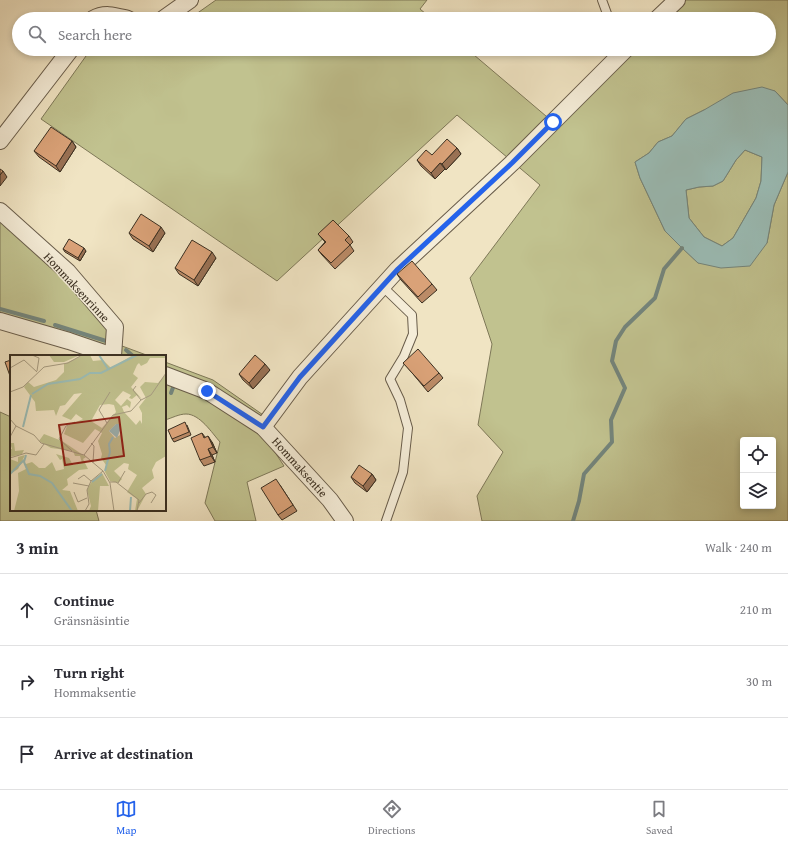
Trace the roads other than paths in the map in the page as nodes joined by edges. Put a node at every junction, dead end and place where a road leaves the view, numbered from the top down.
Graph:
1 (190, 0) edge
2 (602, 0) edge
3 (677, 0) edge
4 (173, 12) edge
5 (606, 12) edge
6 (664, 12) edge
7 (66, 56) edge
8 (617, 56) edge
9 (0, 141) edge
10 (0, 211) edge
11 (382, 286) junction
12 (0, 321) edge
13 (110, 355) edge
14 (113, 355) edge
15 (172, 378) edge
16 (263, 427) junction
17 (345, 521) edge
18 (386, 521) edge

1 - 4 street
2 - 5 lane
3 - 6 street
7 - 9 street
8 - 11 street
10 - 14 street, Hommaksenrinne
11 - 16 street
11 - 18 lane
12 - 13 street
15 - 16 street, Hommaksentie
16 - 17 street, Hommaksentie

